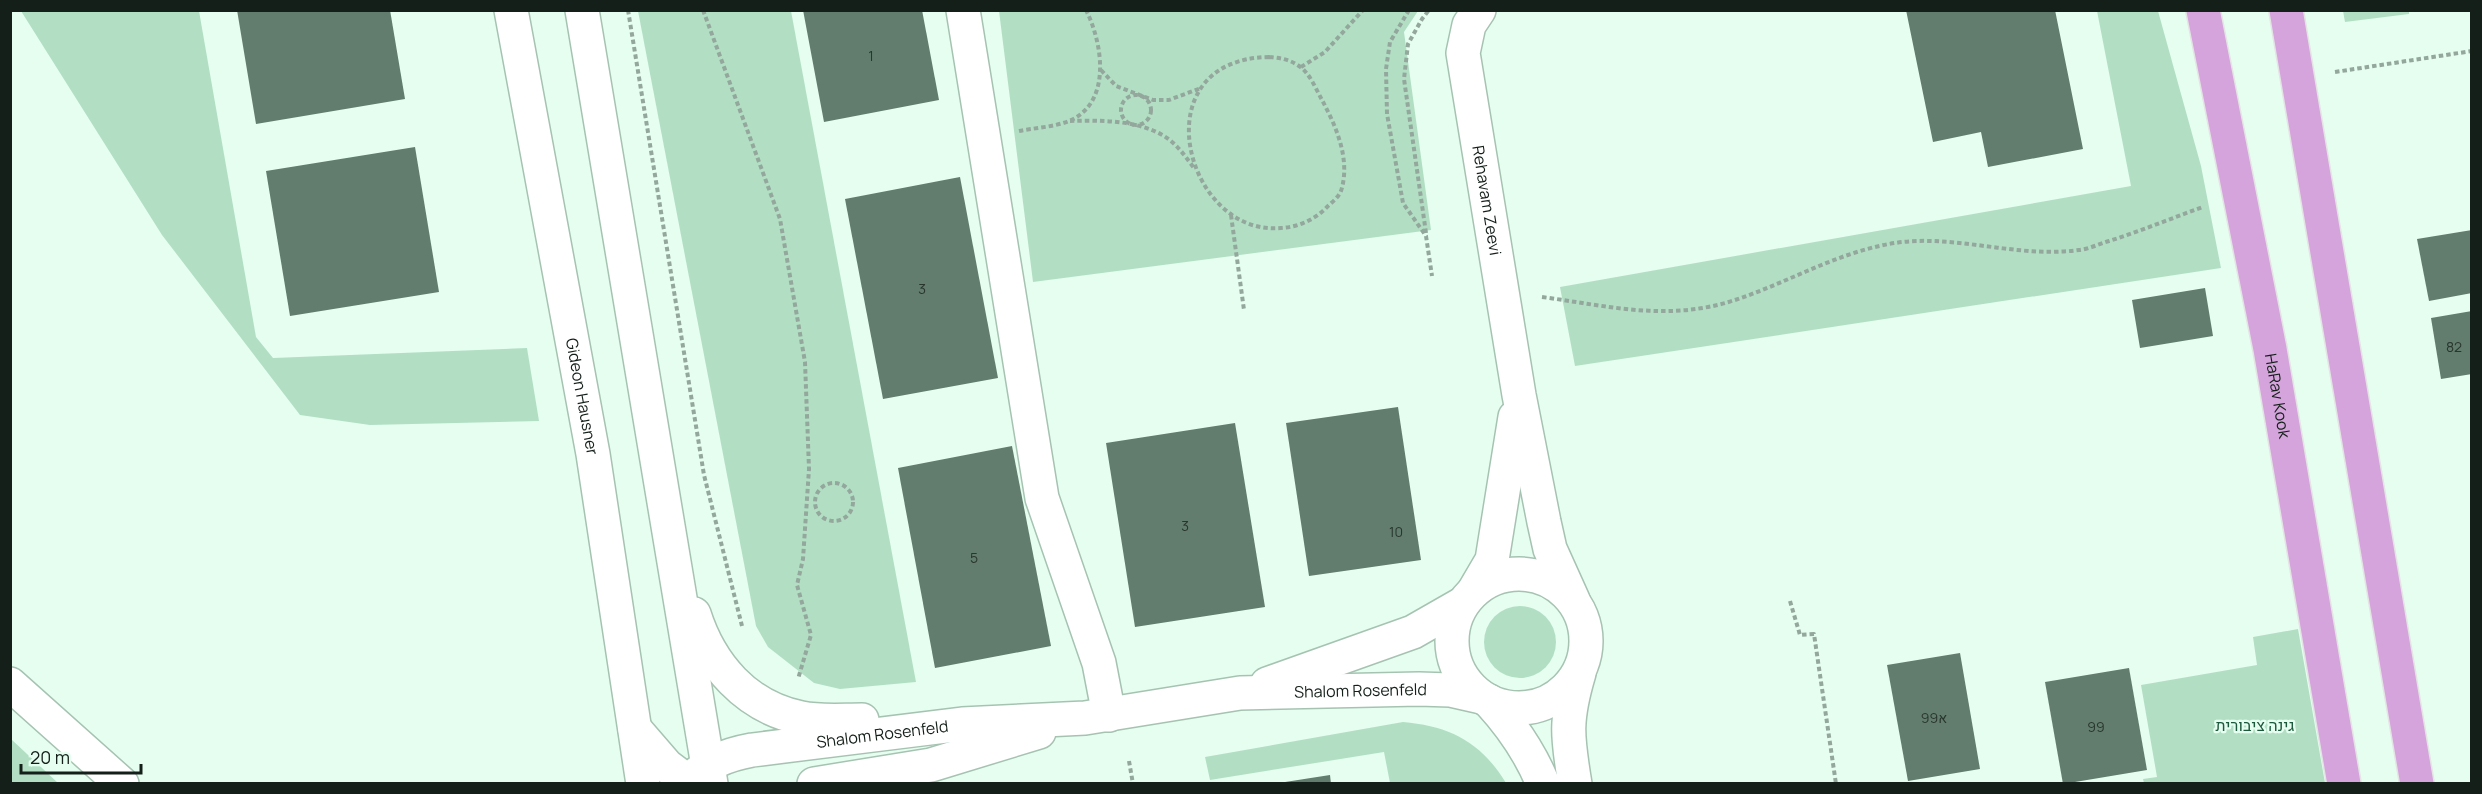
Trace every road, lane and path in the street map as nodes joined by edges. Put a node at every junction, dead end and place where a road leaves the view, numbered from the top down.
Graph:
1 (511, 10) edge
2 (582, 10) edge
3 (628, 10) edge
4 (703, 10) edge
5 (963, 10) edge
6 (1086, 10) edge
7 (1363, 10) edge
8 (1409, 10) edge
9 (1429, 10) edge
10 (1479, 10) edge
11 (2203, 10) edge
12 (2286, 10) edge
13 (2472, 51) edge
14 (1301, 67) junction
15 (1100, 69) junction
16 (2296, 78) junction
17 (1203, 87) junction
18 (1142, 96) junction
19 (1070, 121) junction
20 (1133, 125) junction
21 (984, 138) junction
22 (1197, 172) junction
23 (2240, 191) junction
24 (1231, 214) junction
25 (1426, 236) junction
26 (1432, 276) dead end
27 (1502, 292) junction
28 (1244, 310) dead end
29 (1519, 395) junction
30 (807, 497) junction
31 (814, 498) junction
32 (669, 537) junction
33 (1468, 597) junction
34 (1572, 600) junction
35 (1790, 601) dead end
36 (748, 635) dead end
37 (1580, 670) junction
38 (10, 684) edge
39 (796, 684) dead end
40 (1240, 693) junction
41 (1485, 699) junction
42 (1097, 716) junction
43 (962, 724) junction
44 (635, 729) junction
45 (1129, 761) dead end
46 (931, 765) junction
47 (697, 779) edge
48 (122, 783) edge
49 (643, 783) edge
50 (814, 783) edge
51 (886, 783) edge
52 (1133, 783) edge
53 (1543, 783) edge
54 (1575, 783) edge
55 (1836, 783) edge
56 (2344, 783) edge
57 (2417, 783) edge

1 - 44 street, Gideon Hausner
2 - 32 street
3 - 36 path
4 - 30 path
5 - 21 street
6 - 15 path
7 - 14 path
8 - 25 path
9 - 25 path
10 - 27 street, Rehavam Zeevi
11 - 23 main road, HaRav Kook
12 - 16 main road
13 - 16 path
14 - 17 path
14 - 24 path
15 - 18 path
15 - 19 path
16 - 57 main road
17 - 18 path
17 - 22 path
18 - 20 path
18 - 20 path
19 - 20 path
19 - 21 path
20 - 22 path
21 - 42 street
22 - 24 path
23 - 27 path
23 - 56 main road, HaRav Kook
24 - 28 path
25 - 26 path
27 - 29 street, Rehavam Zeevi
29 - 33 street, Rehavam Zeevi
29 - 34 street, Rehavam Zeevi
30 - 31 path
30 - 39 path
31 - 31 path
32 - 43 street
32 - 47 street
33 - 34 street
33 - 40 street, Shalom Rosenfeld
33 - 41 street
34 - 37 street
35 - 55 path
37 - 41 street
37 - 54 street
38 - 48 street
40 - 41 street, Shalom Rosenfeld
40 - 42 street, Shalom Rosenfeld
41 - 53 street
42 - 43 street, Shalom Rosenfeld
42 - 46 street, Shalom Rosenfeld
43 - 47 street, Shalom Rosenfeld
44 - 47 street
44 - 49 street, Gideon Hausner
45 - 52 path
46 - 50 street, Shalom Rosenfeld
46 - 51 street

